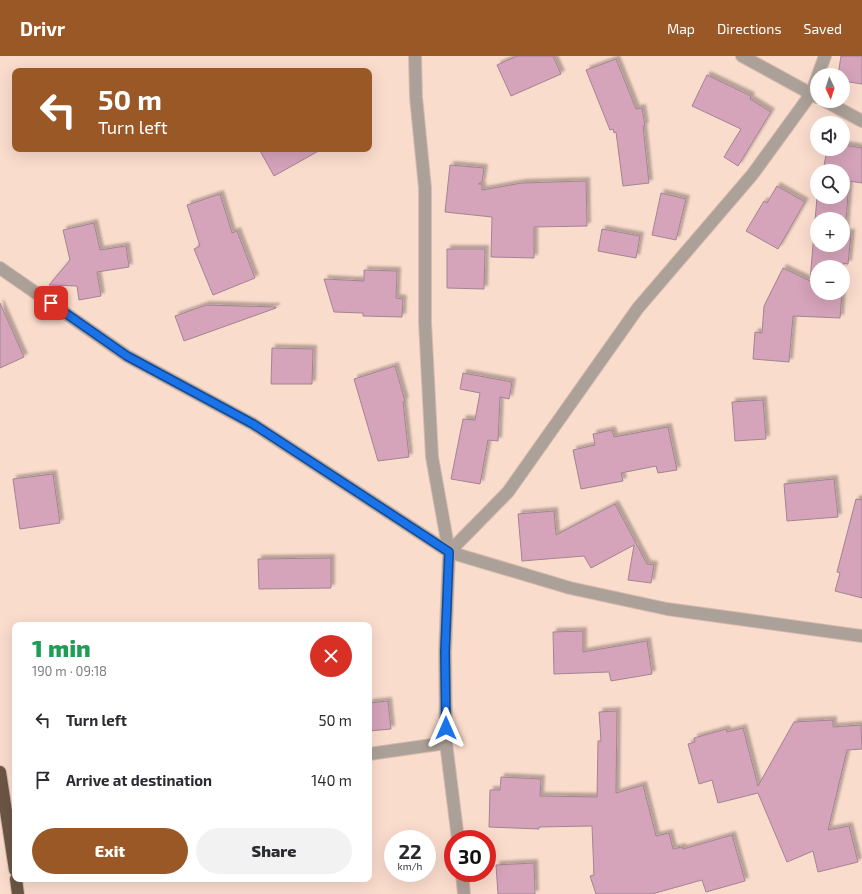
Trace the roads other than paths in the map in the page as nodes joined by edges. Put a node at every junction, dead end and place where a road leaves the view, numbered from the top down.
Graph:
1 (415, 56) edge
2 (742, 56) edge
3 (825, 56) edge
4 (821, 68) edge
5 (810, 93) edge
6 (810, 100) edge
7 (838, 108) edge
8 (862, 121) edge
9 (0, 268) edge
10 (449, 552) junction
11 (862, 636) edge
12 (446, 743) junction
13 (372, 754) edge
14 (0, 772) edge
15 (12, 822) edge
16 (457, 830) edge
17 (16, 882) edge
18 (463, 882) edge
19 (18, 894) edge
20 (464, 894) edge

1 - 10 street
2 - 5 street
3 - 4 street
6 - 10 street
7 - 8 street
9 - 10 street
10 - 11 street
10 - 12 street
12 - 13 street
12 - 16 street
14 - 15 highway
17 - 19 highway
18 - 20 street

